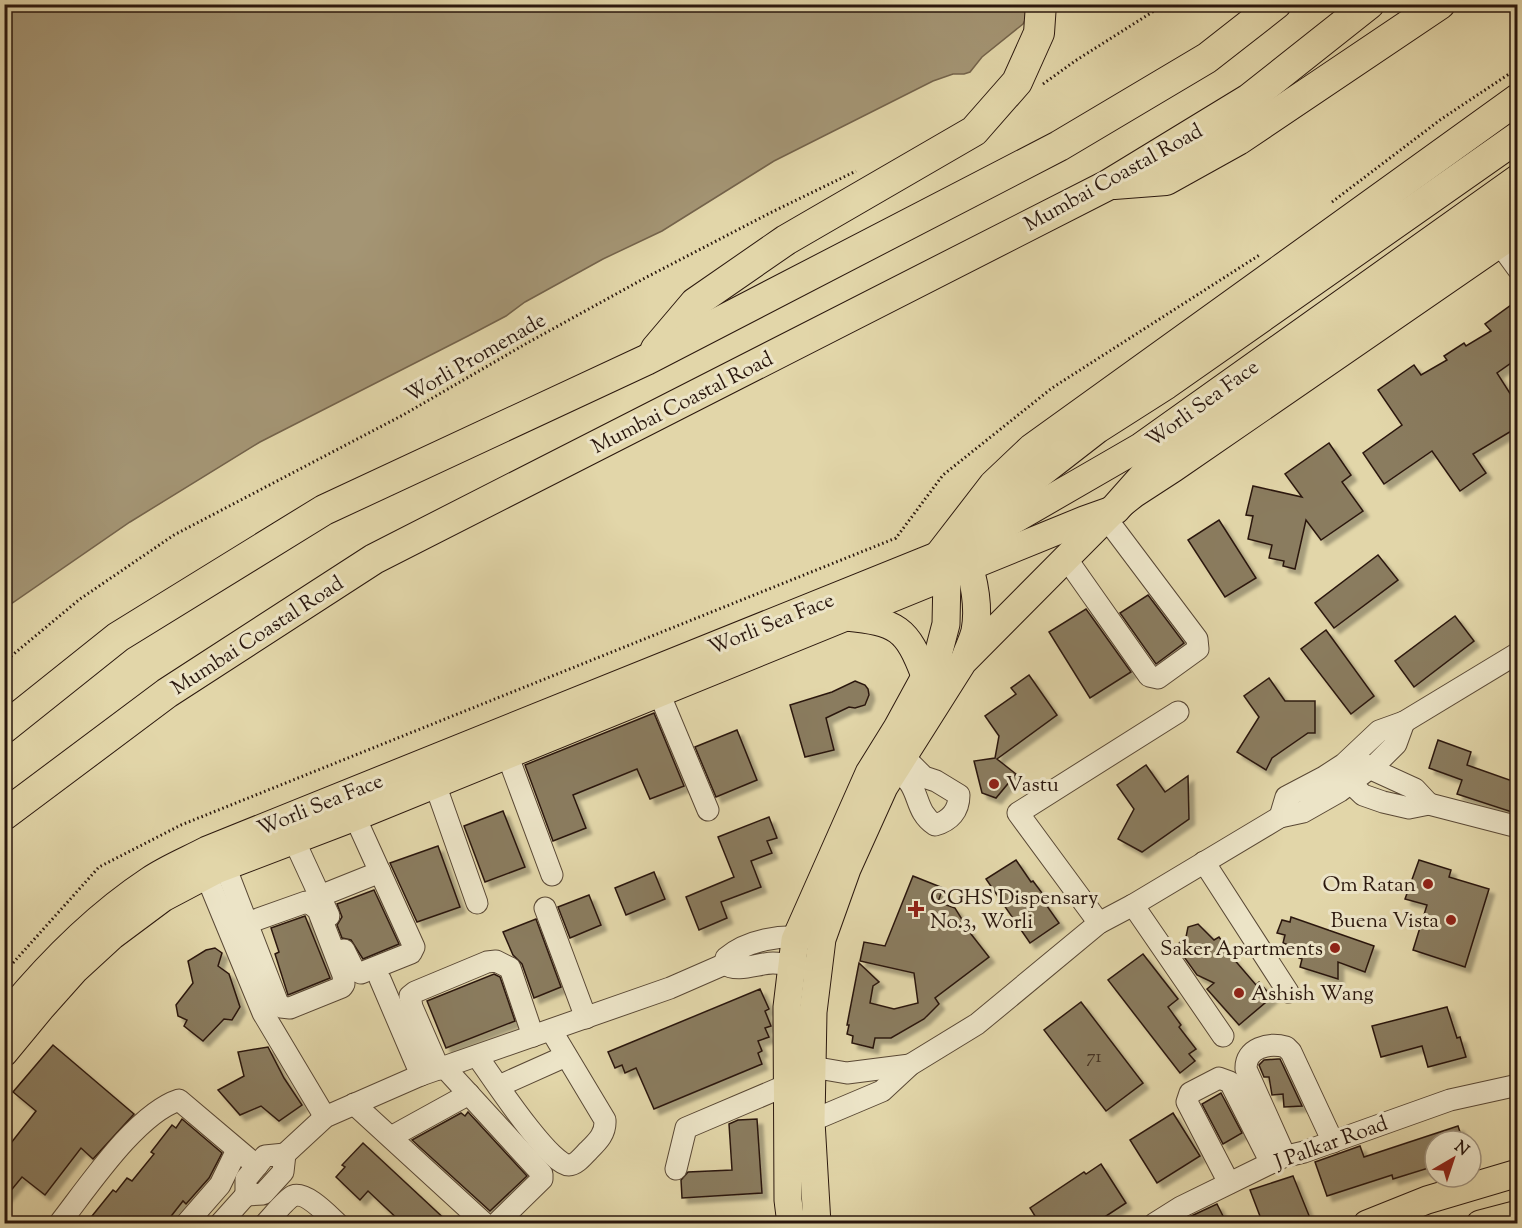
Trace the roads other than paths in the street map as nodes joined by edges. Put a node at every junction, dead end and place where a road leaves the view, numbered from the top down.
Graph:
1 (1041, 4) edge
2 (1276, 4) edge
3 (1369, 4) edge
4 (1440, 4) edge
5 (1518, 99) edge
6 (1518, 136) edge
7 (1518, 178) edge
8 (1108, 184) junction
9 (1518, 206) edge
10 (1508, 237) edge
11 (1518, 269) edge
12 (646, 360) junction
13 (1111, 514) junction
14 (961, 556) junction
15 (1066, 558) junction
16 (846, 617) junction
17 (1518, 653) edge
18 (963, 662) junction
19 (925, 676) junction
20 (659, 693) junction
21 (1178, 711) dead end
22 (1404, 723) junction
23 (4, 728) edge
24 (507, 754) junction
25 (1353, 754) junction
26 (1369, 768) junction
27 (1343, 776) junction
28 (435, 784) junction
29 (1429, 804) junction
30 (708, 810) dead end
31 (4, 815) edge
32 (355, 817) junction
33 (1518, 827) edge
34 (853, 830) junction
35 (294, 840) junction
36 (1204, 862) junction
37 (215, 871) junction
38 (380, 872) junction
39 (552, 875) dead end
40 (320, 896) junction
41 (477, 903) dead end
42 (1133, 905) junction
43 (545, 908) dead end
44 (247, 923) junction
45 (1099, 923) junction
46 (809, 938) junction
47 (725, 964) junction
48 (792, 965) junction
49 (818, 970) junction
50 (380, 979) dead end
51 (1288, 992) dead end
52 (4, 1018) edge
53 (586, 1018) junction
54 (538, 1030) junction
55 (1223, 1035) dead end
56 (4, 1053) edge
57 (477, 1056) junction
58 (566, 1056) junction
59 (910, 1065) junction
60 (434, 1067) junction
61 (795, 1074) junction
62 (1518, 1085) edge
63 (499, 1086) junction
64 (469, 1094) junction
65 (354, 1104) junction
66 (325, 1117) junction
67 (799, 1122) junction
68 (391, 1137) junction
69 (1333, 1142) junction
70 (237, 1150) junction
71 (285, 1154) junction
72 (1278, 1159) junction
73 (257, 1166) junction
74 (676, 1169) dead end
75 (1518, 1173) edge
76 (1230, 1183) junction
77 (244, 1198) junction
78 (1518, 1214) edge
79 (266, 1222) edge
80 (59, 1224) edge
81 (186, 1224) edge
82 (220, 1224) edge
83 (338, 1224) edge
84 (485, 1224) edge
85 (495, 1224) edge
86 (791, 1224) edge
87 (817, 1224) edge
88 (1154, 1224) edge
89 (1367, 1224) edge
90 (1480, 1224) edge

1 - 12 highway
2 - 12 highway
3 - 8 highway, Mumbai Coastal Road
4 - 8 highway
5 - 14 highway
6 - 14 highway
7 - 14 main road, Worli Sea Face
8 - 31 highway, Mumbai Coastal Road
9 - 13 highway
10 - 11 street
10 - 13 main road, Worli Sea Face
12 - 23 highway
13 - 14 main road, Worli Sea Face
13 - 15 main road
13 - 15 street
14 - 16 main road, Worli Sea Face
14 - 18 main road
14 - 19 main road
14 - 52 main road, Worli Sea Face
15 - 18 main road
16 - 19 main road
16 - 20 main road, Worli Sea Face
17 - 22 street
18 - 34 main road
19 - 34 main road
20 - 24 main road, Worli Sea Face
20 - 30 street
21 - 45 street
22 - 25 street
22 - 26 street
24 - 28 main road, Worli Sea Face
24 - 39 street
25 - 26 street
25 - 27 street
26 - 27 street
26 - 29 street
27 - 29 street
27 - 36 street
28 - 32 main road, Worli Sea Face
28 - 41 street
29 - 33 street
32 - 35 main road, Worli Sea Face
32 - 38 street
34 - 46 main road
35 - 37 main road, Worli Sea Face
35 - 40 street
36 - 42 street
36 - 51 street
37 - 44 street
37 - 56 main road, Worli Sea Face
37 - 66 street
38 - 40 street
38 - 40 street
42 - 45 street
42 - 55 street
43 - 53 street
44 - 44 street
45 - 59 street
46 - 47 street
46 - 48 main road
46 - 49 main road
47 - 48 street
47 - 53 street
48 - 49 street
48 - 61 main road
49 - 61 main road
50 - 60 street
53 - 54 street
54 - 57 street
54 - 58 street
54 - 60 street
54 - 60 street
57 - 60 street
57 - 63 street
58 - 63 street
58 - 63 street
59 - 61 street
59 - 67 street
60 - 64 street
60 - 65 street
61 - 67 main road
61 - 74 street
62 - 69 street, J Palkar Road
64 - 68 street
64 - 85 street
65 - 66 street
65 - 68 street
66 - 71 street
67 - 86 main road
67 - 87 main road
68 - 84 street
69 - 72 street, J Palkar Road
69 - 72 street
70 - 73 street
70 - 80 street
70 - 81 street
71 - 73 street
71 - 77 street
72 - 76 street, J Palkar Road
72 - 76 street
73 - 77 street
75 - 89 main road
76 - 88 street, J Palkar Road
77 - 79 street
77 - 82 street
78 - 90 main road
79 - 83 street

